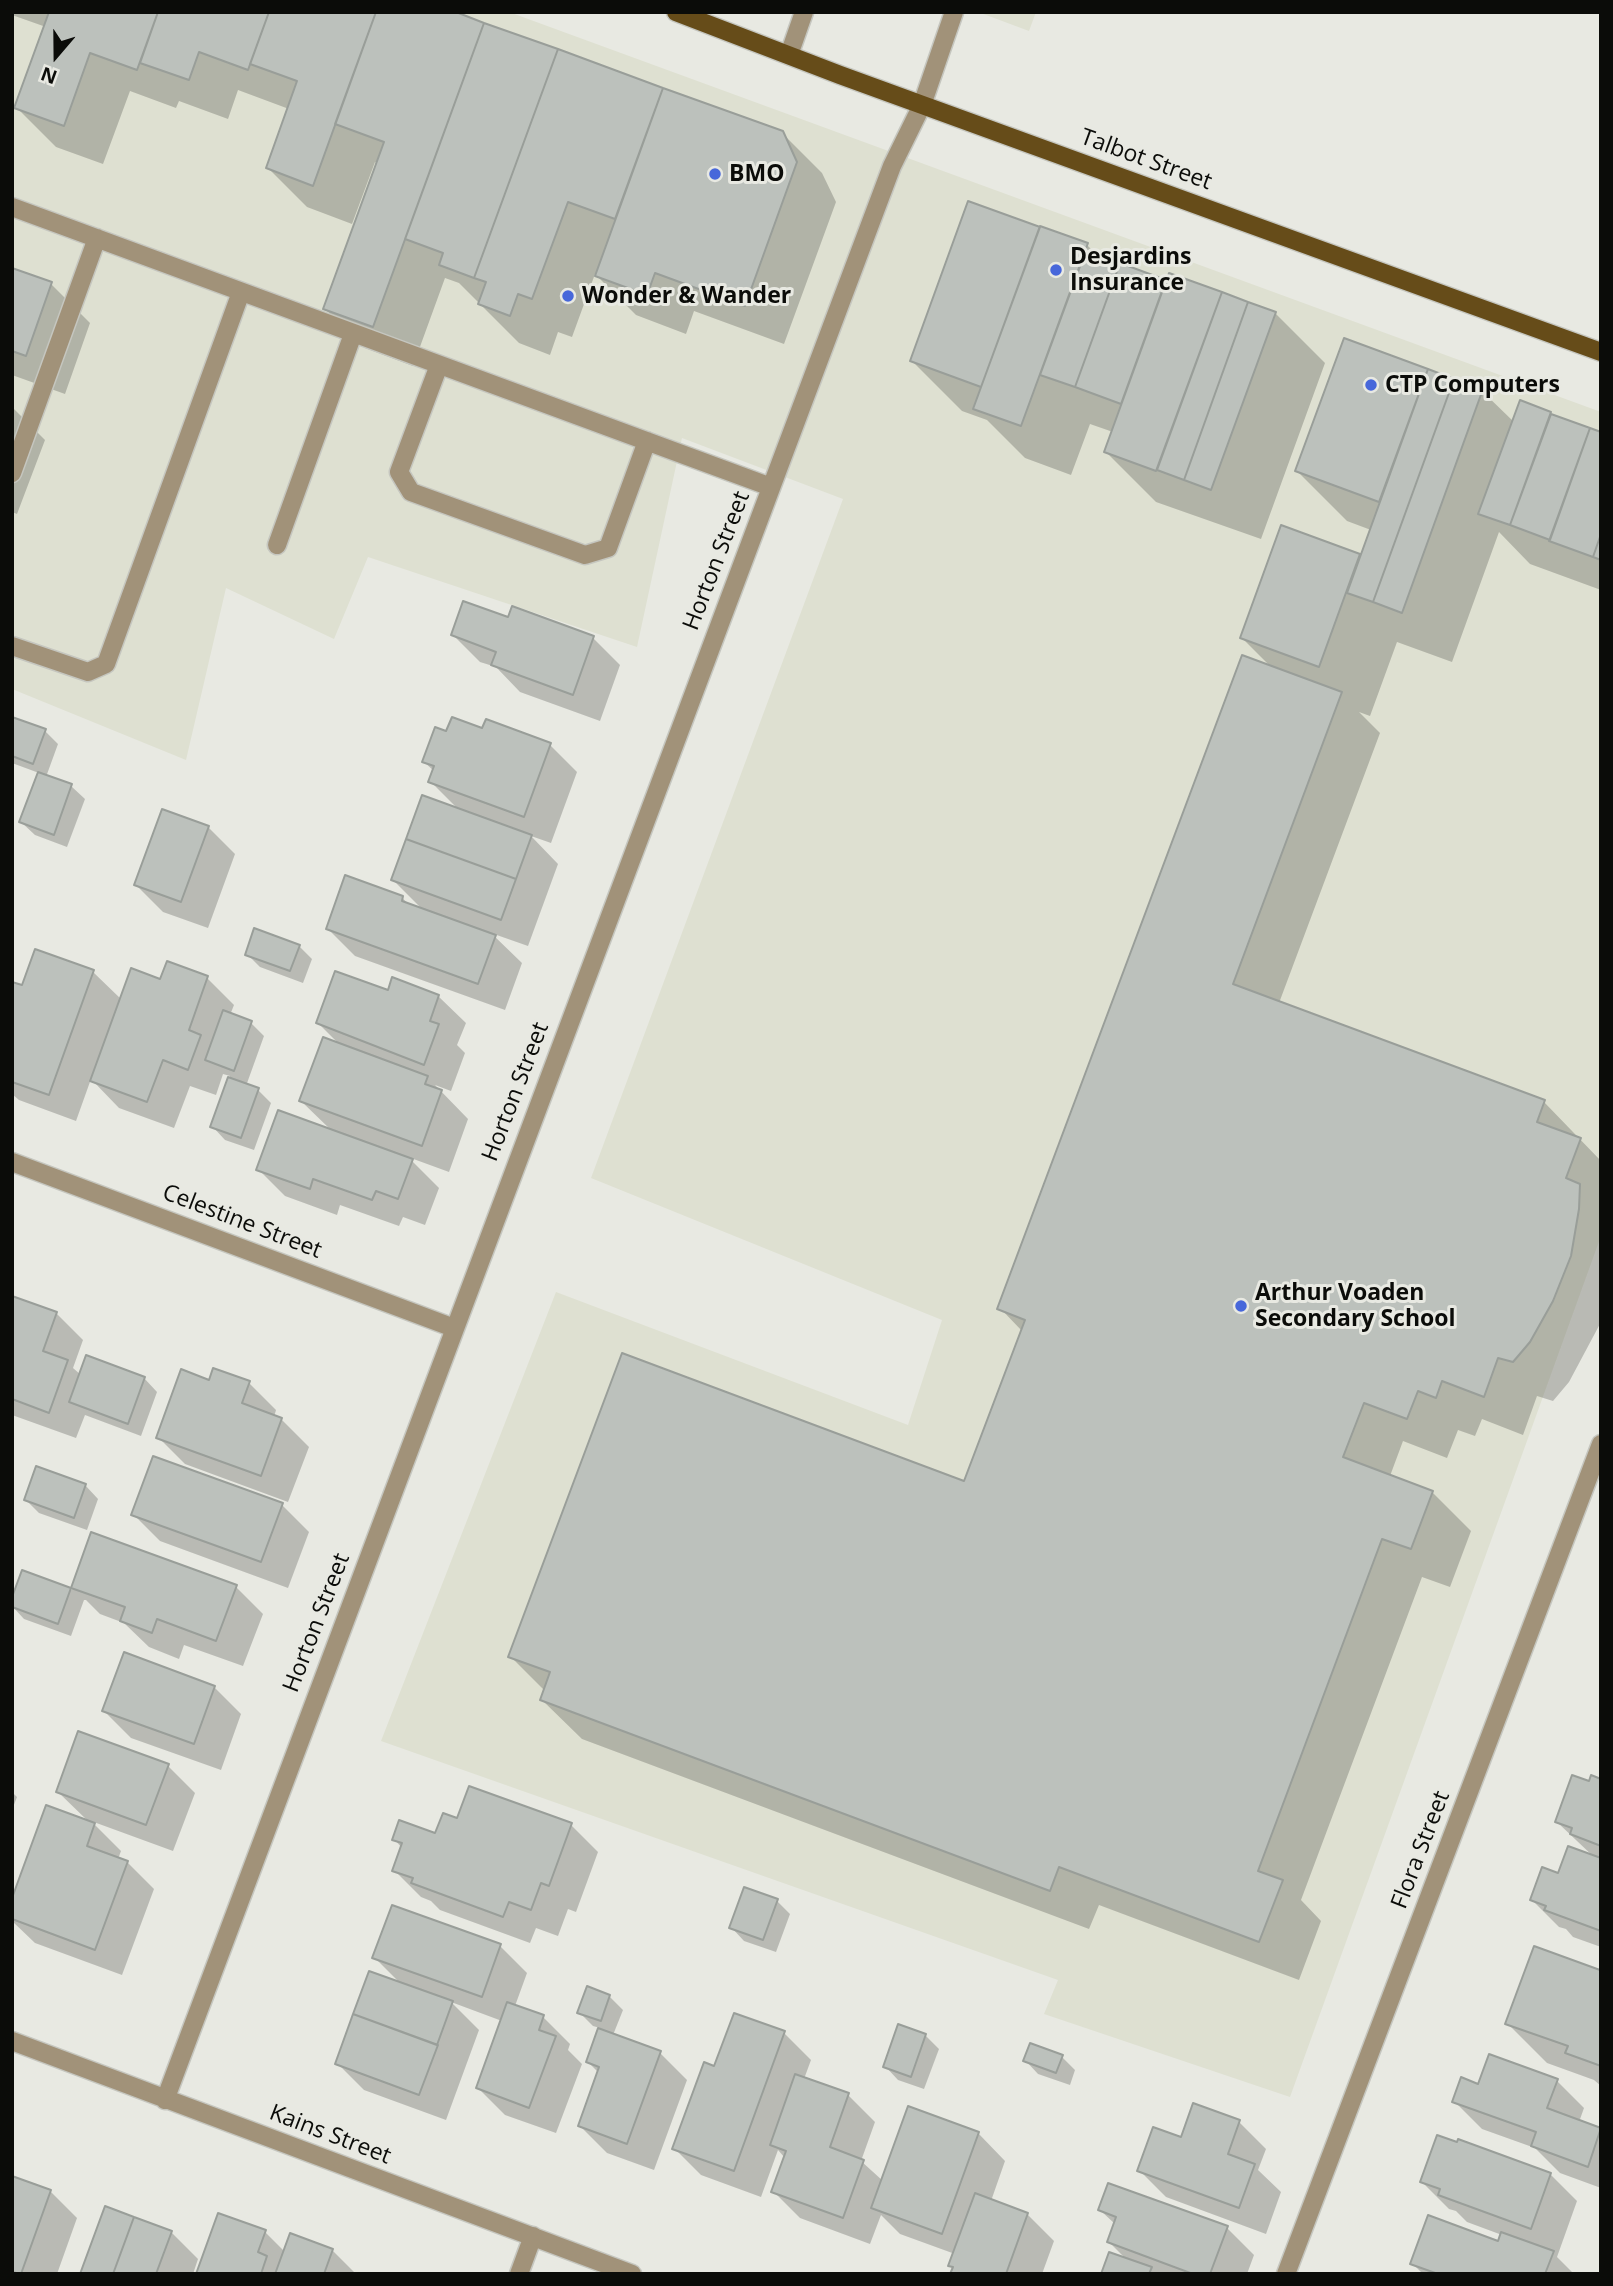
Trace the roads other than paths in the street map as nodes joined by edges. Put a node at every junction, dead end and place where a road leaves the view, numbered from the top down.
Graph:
1 (676, 12) edge
2 (804, 12) edge
3 (954, 12) edge
4 (789, 55) junction
5 (922, 105) junction
6 (12, 207) edge
7 (97, 239) junction
8 (241, 292) junction
9 (353, 334) junction
10 (1601, 352) edge
11 (439, 365) junction
12 (646, 441) junction
13 (12, 473) edge
14 (771, 487) junction
15 (277, 545) dead end
16 (12, 646) edge
17 (12, 1162) edge
18 (454, 1328) junction
19 (1601, 1444) edge
20 (12, 2041) edge
21 (165, 2099) junction
22 (533, 2236) junction
23 (519, 2274) edge
24 (632, 2274) edge
25 (1286, 2274) edge

1 - 4 main road, Talbot Street
2 - 4 street
3 - 5 street, Horton Street
4 - 5 main road, Talbot Street
5 - 10 main road, Talbot Street
5 - 14 street, Horton Street
6 - 7 street
7 - 8 street
7 - 13 street
8 - 9 street
8 - 16 street
9 - 11 street
9 - 15 street
11 - 12 street
11 - 12 street
12 - 14 street
14 - 18 street, Horton Street
17 - 18 street, Celestine Street
18 - 21 street, Horton Street
19 - 25 street, Flora Street
20 - 21 street, Kains Street
21 - 22 street, Kains Street
22 - 23 street
22 - 24 street, Kains Street

